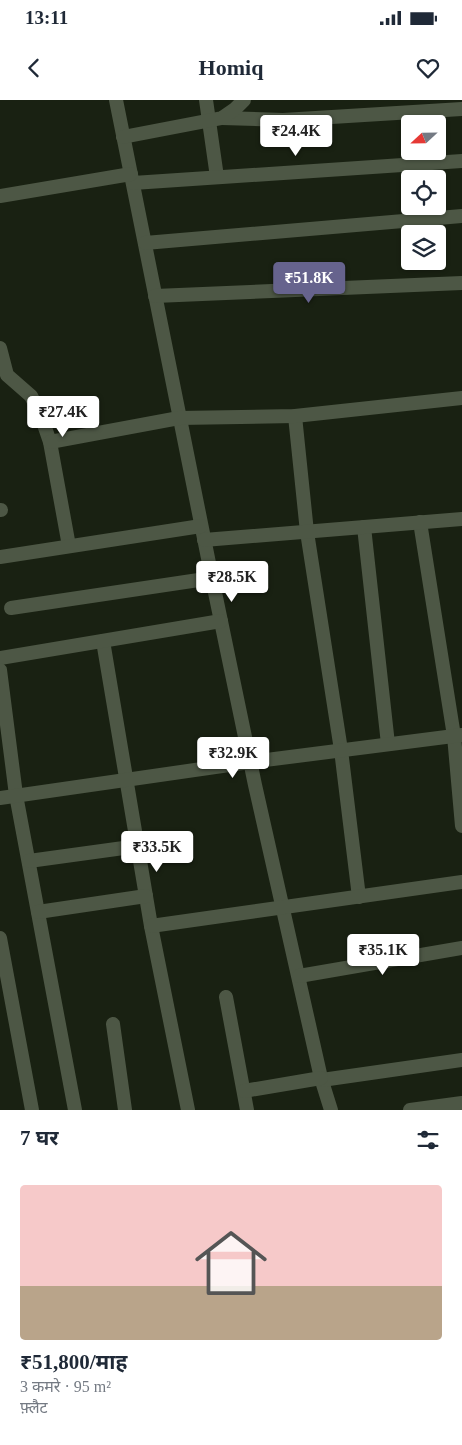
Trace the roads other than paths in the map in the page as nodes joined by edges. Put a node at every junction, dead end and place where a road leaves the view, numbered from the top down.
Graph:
1 (116, 100) edge
2 (206, 100) edge
3 (244, 100) edge
4 (462, 109) edge
5 (216, 120) junction
6 (124, 137) junction
7 (462, 161) edge
8 (218, 177) junction
9 (132, 178) junction
10 (0, 196) edge
11 (462, 216) edge
12 (144, 243) junction
13 (462, 283) edge
14 (155, 296) junction
15 (0, 348) edge
16 (462, 398) edge
17 (295, 416) junction
18 (179, 418) junction
19 (50, 442) junction
20 (462, 519) edge
21 (420, 522) junction
22 (364, 527) junction
23 (307, 532) junction
24 (202, 533) junction
25 (69, 546) junction
26 (0, 557) edge
27 (212, 578) junction
28 (10, 608) dead end
29 (221, 621) junction
30 (103, 641) junction
31 (0, 658) edge
32 (0, 670) edge
33 (458, 735) edge
34 (388, 744) junction
35 (341, 750) junction
36 (250, 762) junction
37 (127, 779) junction
38 (16, 796) junction
39 (0, 798) edge
40 (462, 826) edge
41 (138, 846) junction
42 (29, 861) junction
43 (462, 882) edge
44 (146, 896) junction
45 (359, 896) junction
46 (284, 908) junction
47 (38, 912) junction
48 (151, 926) junction
49 (0, 938) edge
50 (462, 948) edge
51 (299, 976) junction
52 (226, 997) dead end
53 (113, 1024) dead end
54 (462, 1060) edge
55 (322, 1079) junction
56 (244, 1091) junction
57 (462, 1104) edge
58 (32, 1110) edge
59 (75, 1110) edge
60 (125, 1110) edge
61 (188, 1110) edge
62 (247, 1110) edge
63 (331, 1110) edge
64 (410, 1110) edge

1 - 6 street
2 - 5 street
3 - 5 street
4 - 5 street
5 - 6 street
5 - 8 street
6 - 9 street
7 - 8 street
8 - 9 street
9 - 10 street
9 - 12 street
11 - 12 street
12 - 14 street
13 - 14 street
14 - 18 street
15 - 19 street
16 - 17 street
17 - 18 street
17 - 23 street
18 - 19 street
18 - 24 street
19 - 25 street
20 - 21 street
21 - 22 street
21 - 33 street
22 - 23 street
22 - 34 street
23 - 24 street
23 - 35 street
24 - 25 street
24 - 27 street
25 - 26 street
27 - 28 street
27 - 29 street
29 - 30 street
29 - 36 street
30 - 31 street
30 - 37 street
32 - 38 street
33 - 34 street
33 - 40 street
34 - 35 street
35 - 36 street
35 - 45 street
36 - 37 street
36 - 46 street
37 - 38 street
37 - 41 street
38 - 39 street
38 - 42 street
41 - 42 street
41 - 44 street
42 - 47 street
43 - 45 street
44 - 47 street
44 - 48 street
45 - 46 street
46 - 48 street
46 - 51 street
47 - 59 street
48 - 61 street
49 - 58 street
50 - 51 street
51 - 55 street
52 - 56 street
53 - 60 street
54 - 55 street
55 - 56 street
55 - 63 street
56 - 62 street
57 - 64 street

